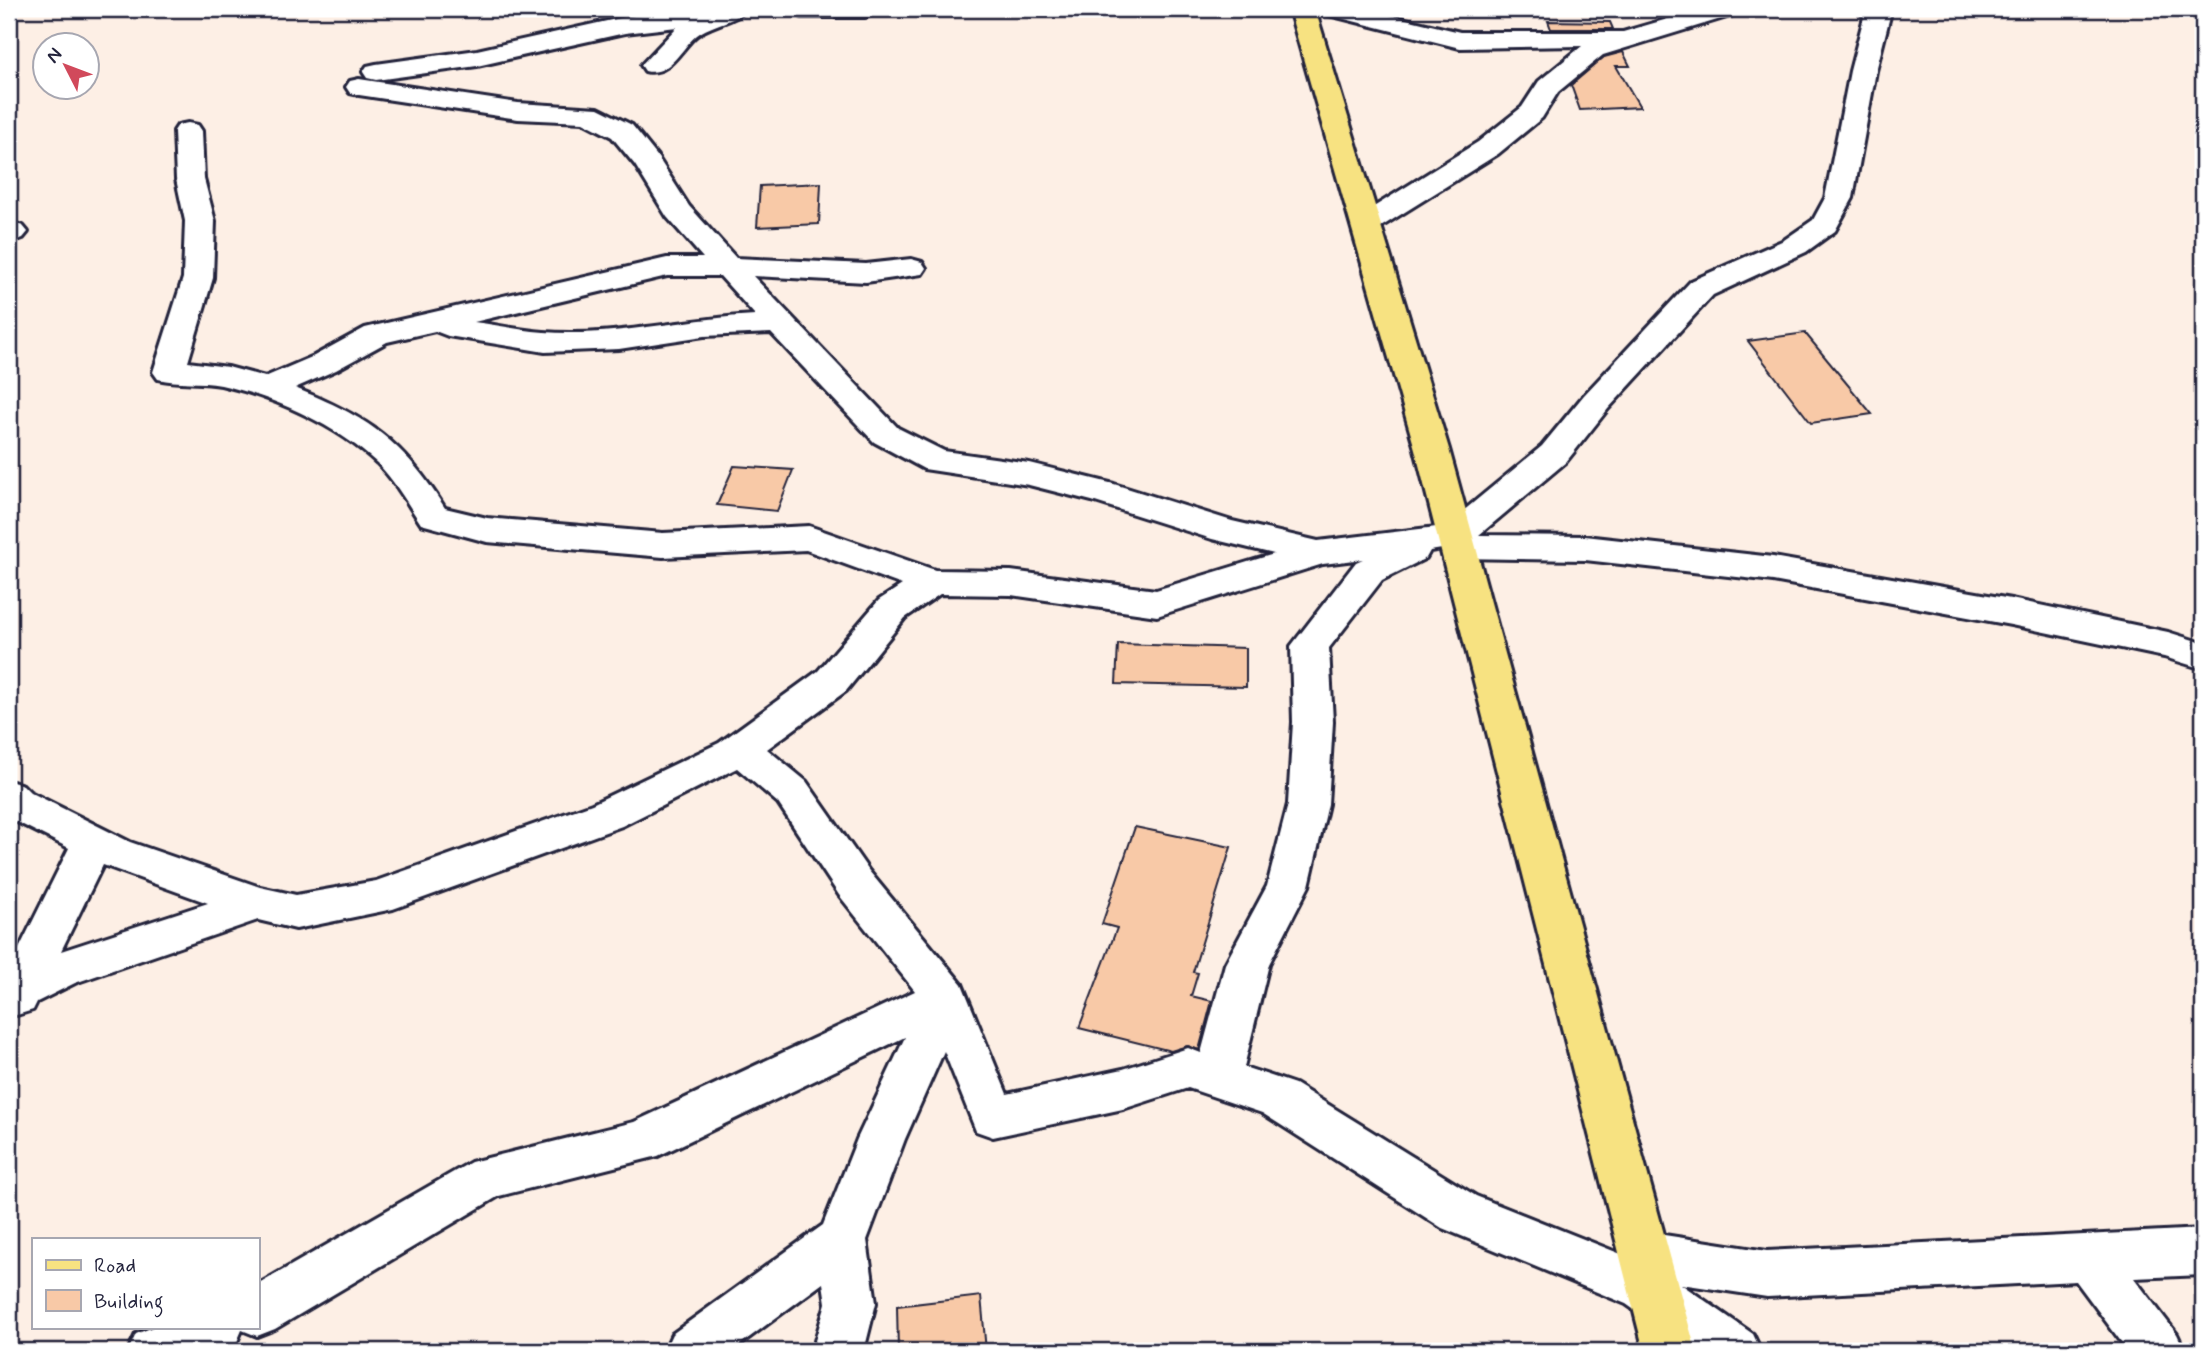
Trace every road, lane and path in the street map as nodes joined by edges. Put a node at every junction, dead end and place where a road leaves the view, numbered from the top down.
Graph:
1 (802, 9) edge
2 (865, 9) edge
3 (1302, 9) edge
4 (1334, 9) edge
5 (1728, 9) edge
6 (1871, 9) edge
7 (725, 12) edge
8 (1636, 37) junction
9 (654, 65) dead end
10 (188, 131) dead end
11 (1366, 224) junction
12 (727, 267) junction
13 (911, 268) dead end
14 (779, 323) junction
15 (425, 324) junction
16 (266, 389) junction
17 (1451, 540) junction
18 (1318, 553) junction
19 (932, 582) junction
20 (2203, 656) edge
21 (740, 748) junction
22 (9, 796) edge
23 (93, 842) junction
24 (258, 903) junction
25 (946, 997) junction
26 (12, 1001) edge
27 (1218, 1078) junction
28 (842, 1240) junction
29 (2203, 1252) edge
30 (2088, 1258) junction
31 (1650, 1275) junction
32 (259, 1311) edge
33 (215, 1328) edge
34 (154, 1351) edge
35 (690, 1351) edge
36 (838, 1351) edge
37 (1670, 1351) edge
38 (1735, 1351) edge
39 (2159, 1351) edge

1 - 2 street
3 - 11 main road
4 - 8 street
5 - 8 street
6 - 17 street
7 - 9 street
7 - 12 street
8 - 11 street
10 - 16 street
11 - 17 main road
12 - 13 street
12 - 14 street
12 - 15 street
14 - 15 street
14 - 18 street
15 - 16 street
16 - 19 street
17 - 18 street
17 - 20 street
17 - 27 street
17 - 31 main road
18 - 19 street
19 - 21 street
21 - 24 street
21 - 25 street
22 - 23 street
23 - 24 street
23 - 26 street
24 - 26 street
25 - 27 street
25 - 28 street
25 - 32 street
27 - 31 street
28 - 35 street
28 - 36 street
29 - 30 street
30 - 31 street
30 - 39 street
31 - 37 main road
31 - 38 street
33 - 34 street

